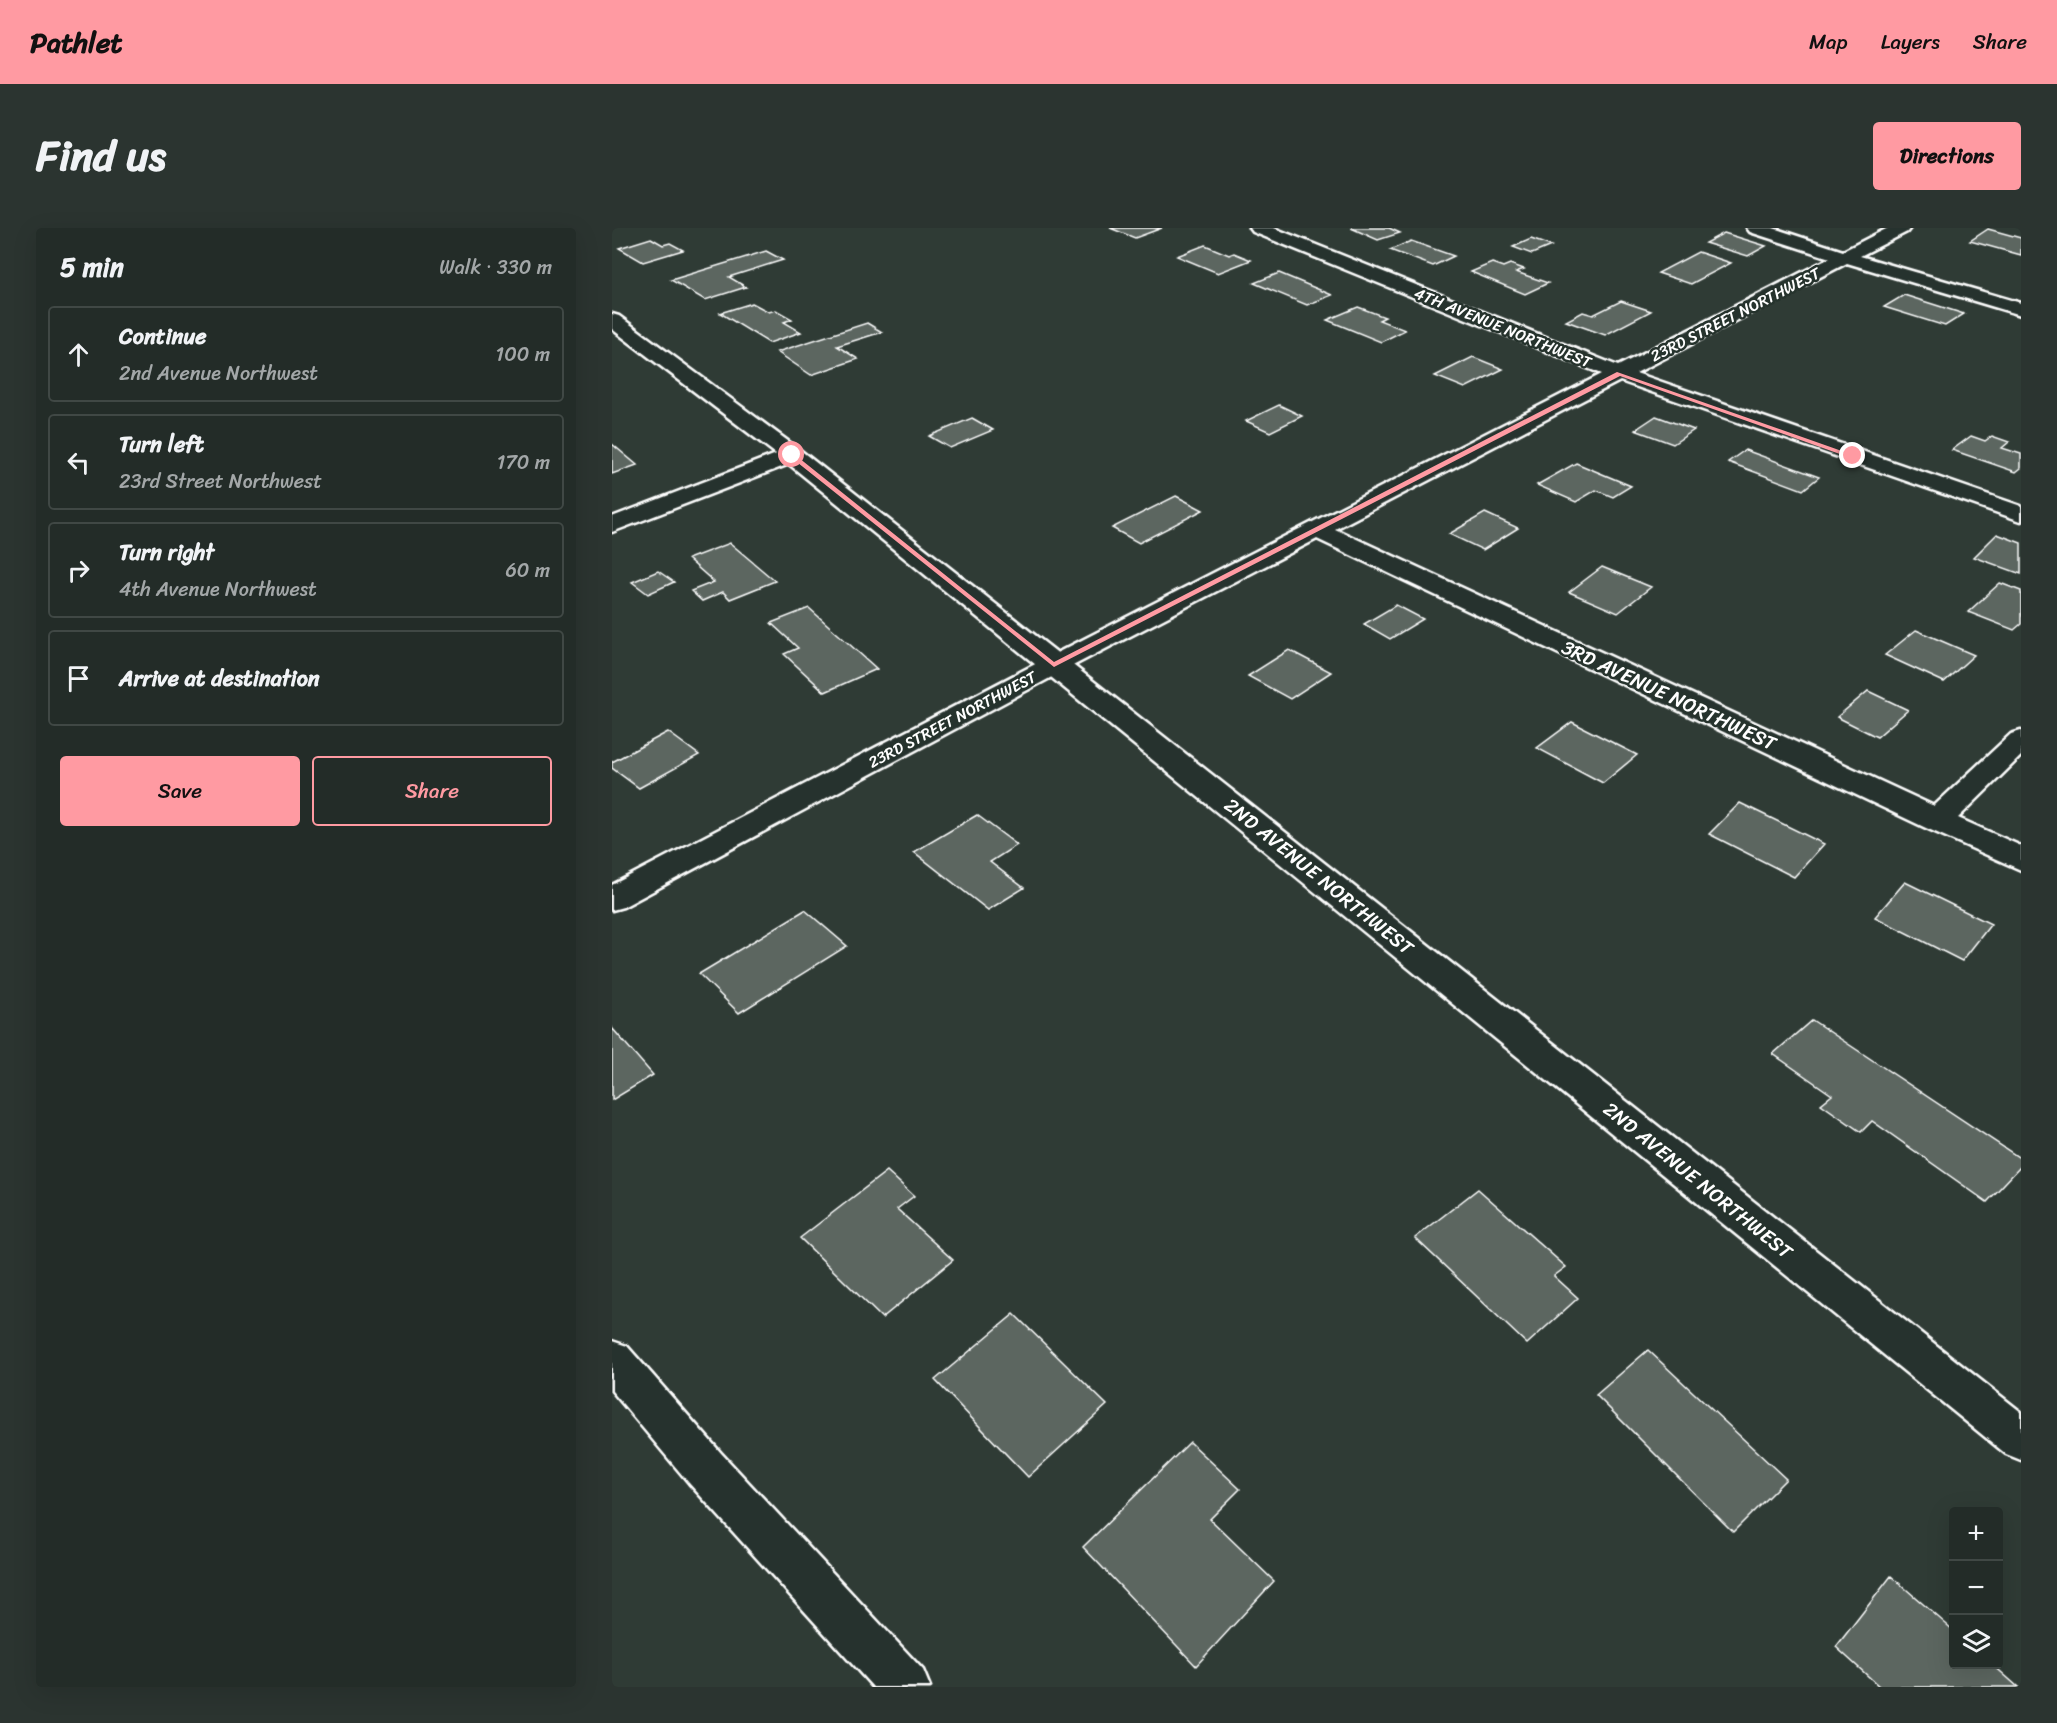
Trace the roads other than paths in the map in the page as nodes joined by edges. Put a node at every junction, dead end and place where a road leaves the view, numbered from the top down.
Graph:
1 (1259, 228) edge
2 (1756, 228) edge
3 (1901, 228) edge
4 (1845, 257) junction
5 (2021, 309) edge
6 (612, 320) edge
7 (1620, 374) junction
8 (792, 455) junction
9 (2021, 514) edge
10 (612, 525) edge
11 (1318, 530) junction
12 (1054, 665) junction
13 (2021, 740) edge
14 (1937, 821) junction
15 (2021, 859) edge
16 (612, 899) edge
17 (612, 1360) edge
18 (2021, 1439) edge
19 (906, 1687) edge

1 - 7 street, 4TH AVENUE NORTHWEST
2 - 4 street
3 - 4 street, 23RD STREET NORTHWEST
4 - 5 street
4 - 7 street, 23RD STREET NORTHWEST
6 - 8 street, 2ND AVENUE NORTHWEST
7 - 9 street, 4TH AVENUE NORTHWEST
7 - 11 street, 23RD STREET NORTHWEST
8 - 10 street
8 - 12 street, 2ND AVENUE NORTHWEST
11 - 12 street, 23RD STREET NORTHWEST
11 - 14 street, 3RD AVENUE NORTHWEST
12 - 16 street, 23RD STREET NORTHWEST
12 - 18 street, 2ND AVENUE NORTHWEST
13 - 14 street
14 - 15 street, 3RD AVENUE NORTHWEST
17 - 19 street

